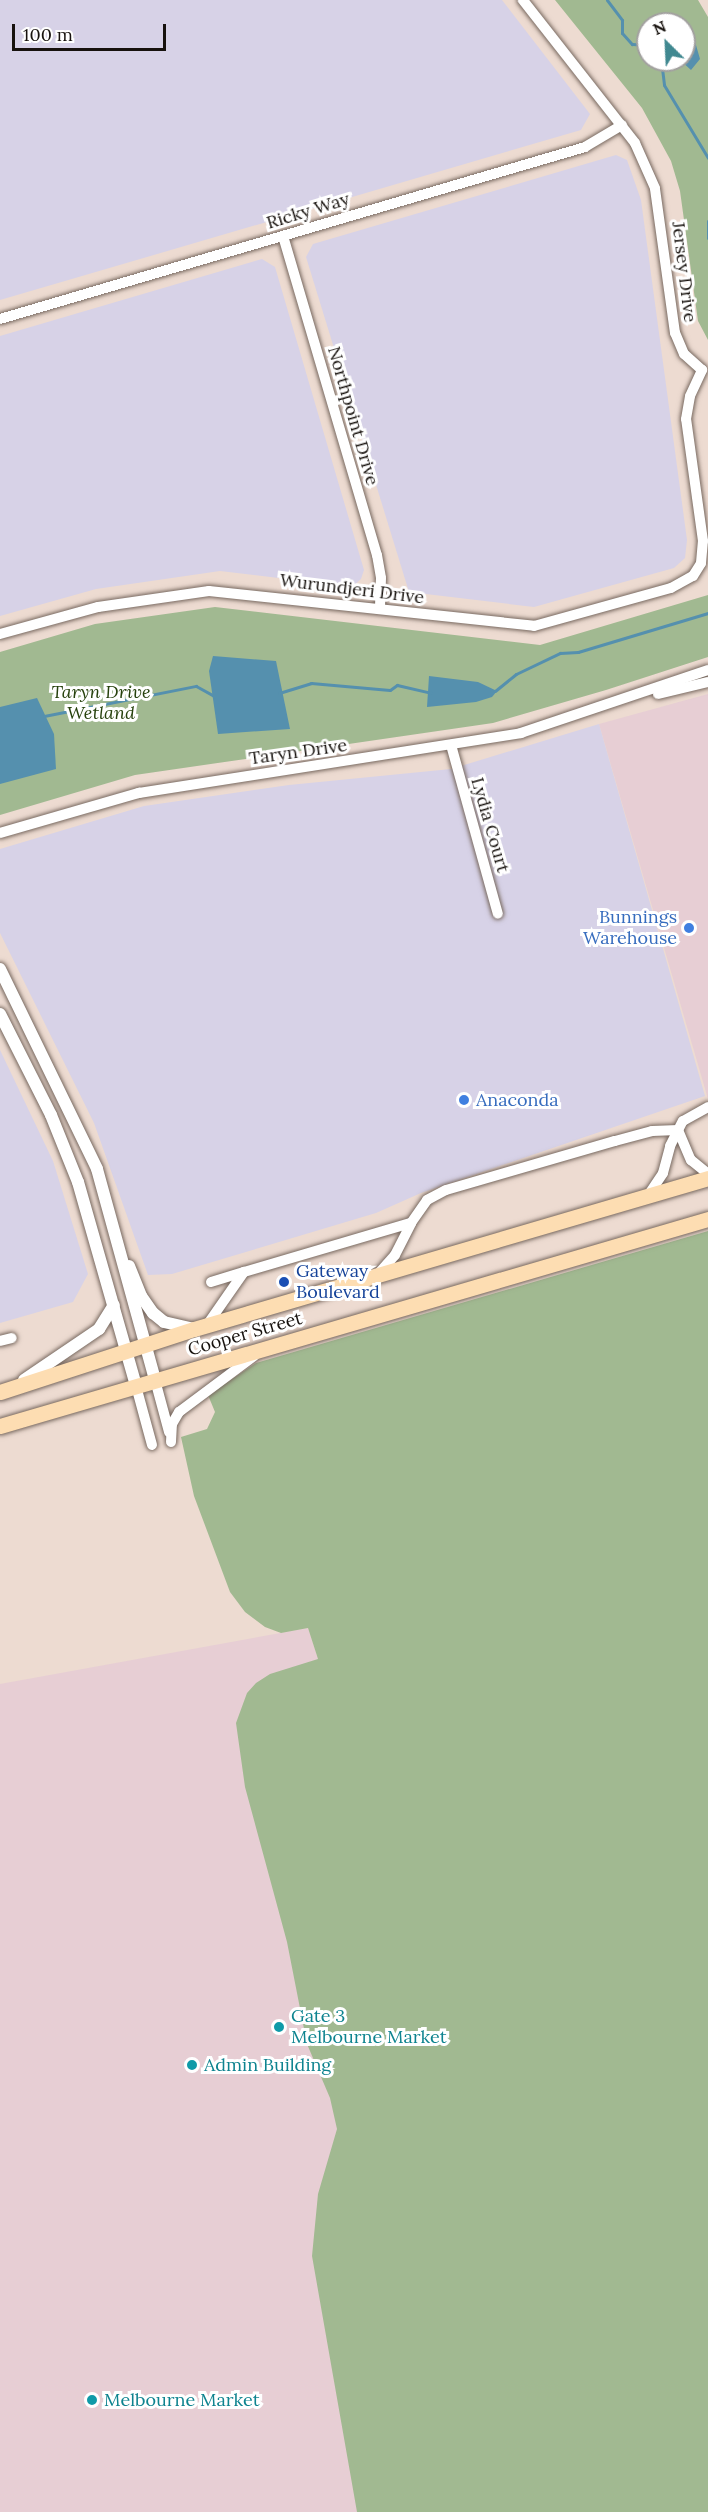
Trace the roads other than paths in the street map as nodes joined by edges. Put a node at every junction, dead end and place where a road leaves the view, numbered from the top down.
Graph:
1 (523, 0) edge
2 (622, 125) junction
3 (283, 236) junction
4 (0, 319) edge
5 (705, 371) edge
6 (694, 574) joint
7 (380, 608) junction
8 (0, 634) edge
9 (708, 670) edge
10 (708, 682) edge
11 (603, 708) junction
12 (451, 745) junction
13 (0, 833) edge
14 (498, 914) dead end
15 (0, 969) edge
16 (0, 1014) edge
17 (68, 1105) junction
18 (708, 1107) edge
19 (51, 1115) junction
20 (678, 1130) junction
21 (708, 1176) edge
22 (647, 1196) junction
23 (708, 1219) edge
24 (411, 1222) junction
25 (120, 1245) junction
26 (244, 1272) junction
27 (376, 1276) junction
28 (211, 1282) dead end
29 (114, 1305) junction
30 (201, 1327) junction
31 (12, 1338) dead end
32 (0, 1341) edge
33 (145, 1344) junction
34 (270, 1347) junction
35 (128, 1353) junction
36 (155, 1380) junction
37 (136, 1386) junction
38 (7, 1390) edge
39 (0, 1426) edge
40 (152, 1446) dead end

1 - 2 street, Jersey Drive
2 - 3 street, Ricky Way
2 - 5 street, Jersey Drive
3 - 4 street, Ricky Way
3 - 7 street, Northpoint Drive
5 - 6 street, Jersey Drive
6 - 7 street, Wurundjeri Drive
7 - 8 street, Wurundjeri Drive
9 - 11 street, Taryn Drive
10 - 11 street, Taryn Drive
11 - 12 street, Taryn Drive
12 - 13 street, Taryn Drive
12 - 14 street, Lydia Court
15 - 17 street
16 - 19 street
17 - 19 street
17 - 25 street
18 - 20 street
19 - 29 street
20 - 21 street, Cooper Street
20 - 22 street
20 - 24 street
21 - 22 main road, Cooper Street
22 - 27 main road, Cooper Street
23 - 34 main road, Cooper Street
24 - 26 street
24 - 27 street
25 - 30 street
25 - 33 street
26 - 28 street
26 - 30 street, Cooper Street
27 - 30 main road, Cooper Street
29 - 35 street
29 - 38 street
30 - 33 main road, Cooper Street
31 - 32 street
33 - 35 main road, Cooper Street
33 - 36 street
34 - 36 main road, Cooper Street
34 - 36 street
35 - 37 street
35 - 38 main road, Cooper Street
36 - 37 main road, Cooper Street
37 - 39 main road, Cooper Street
37 - 40 street

